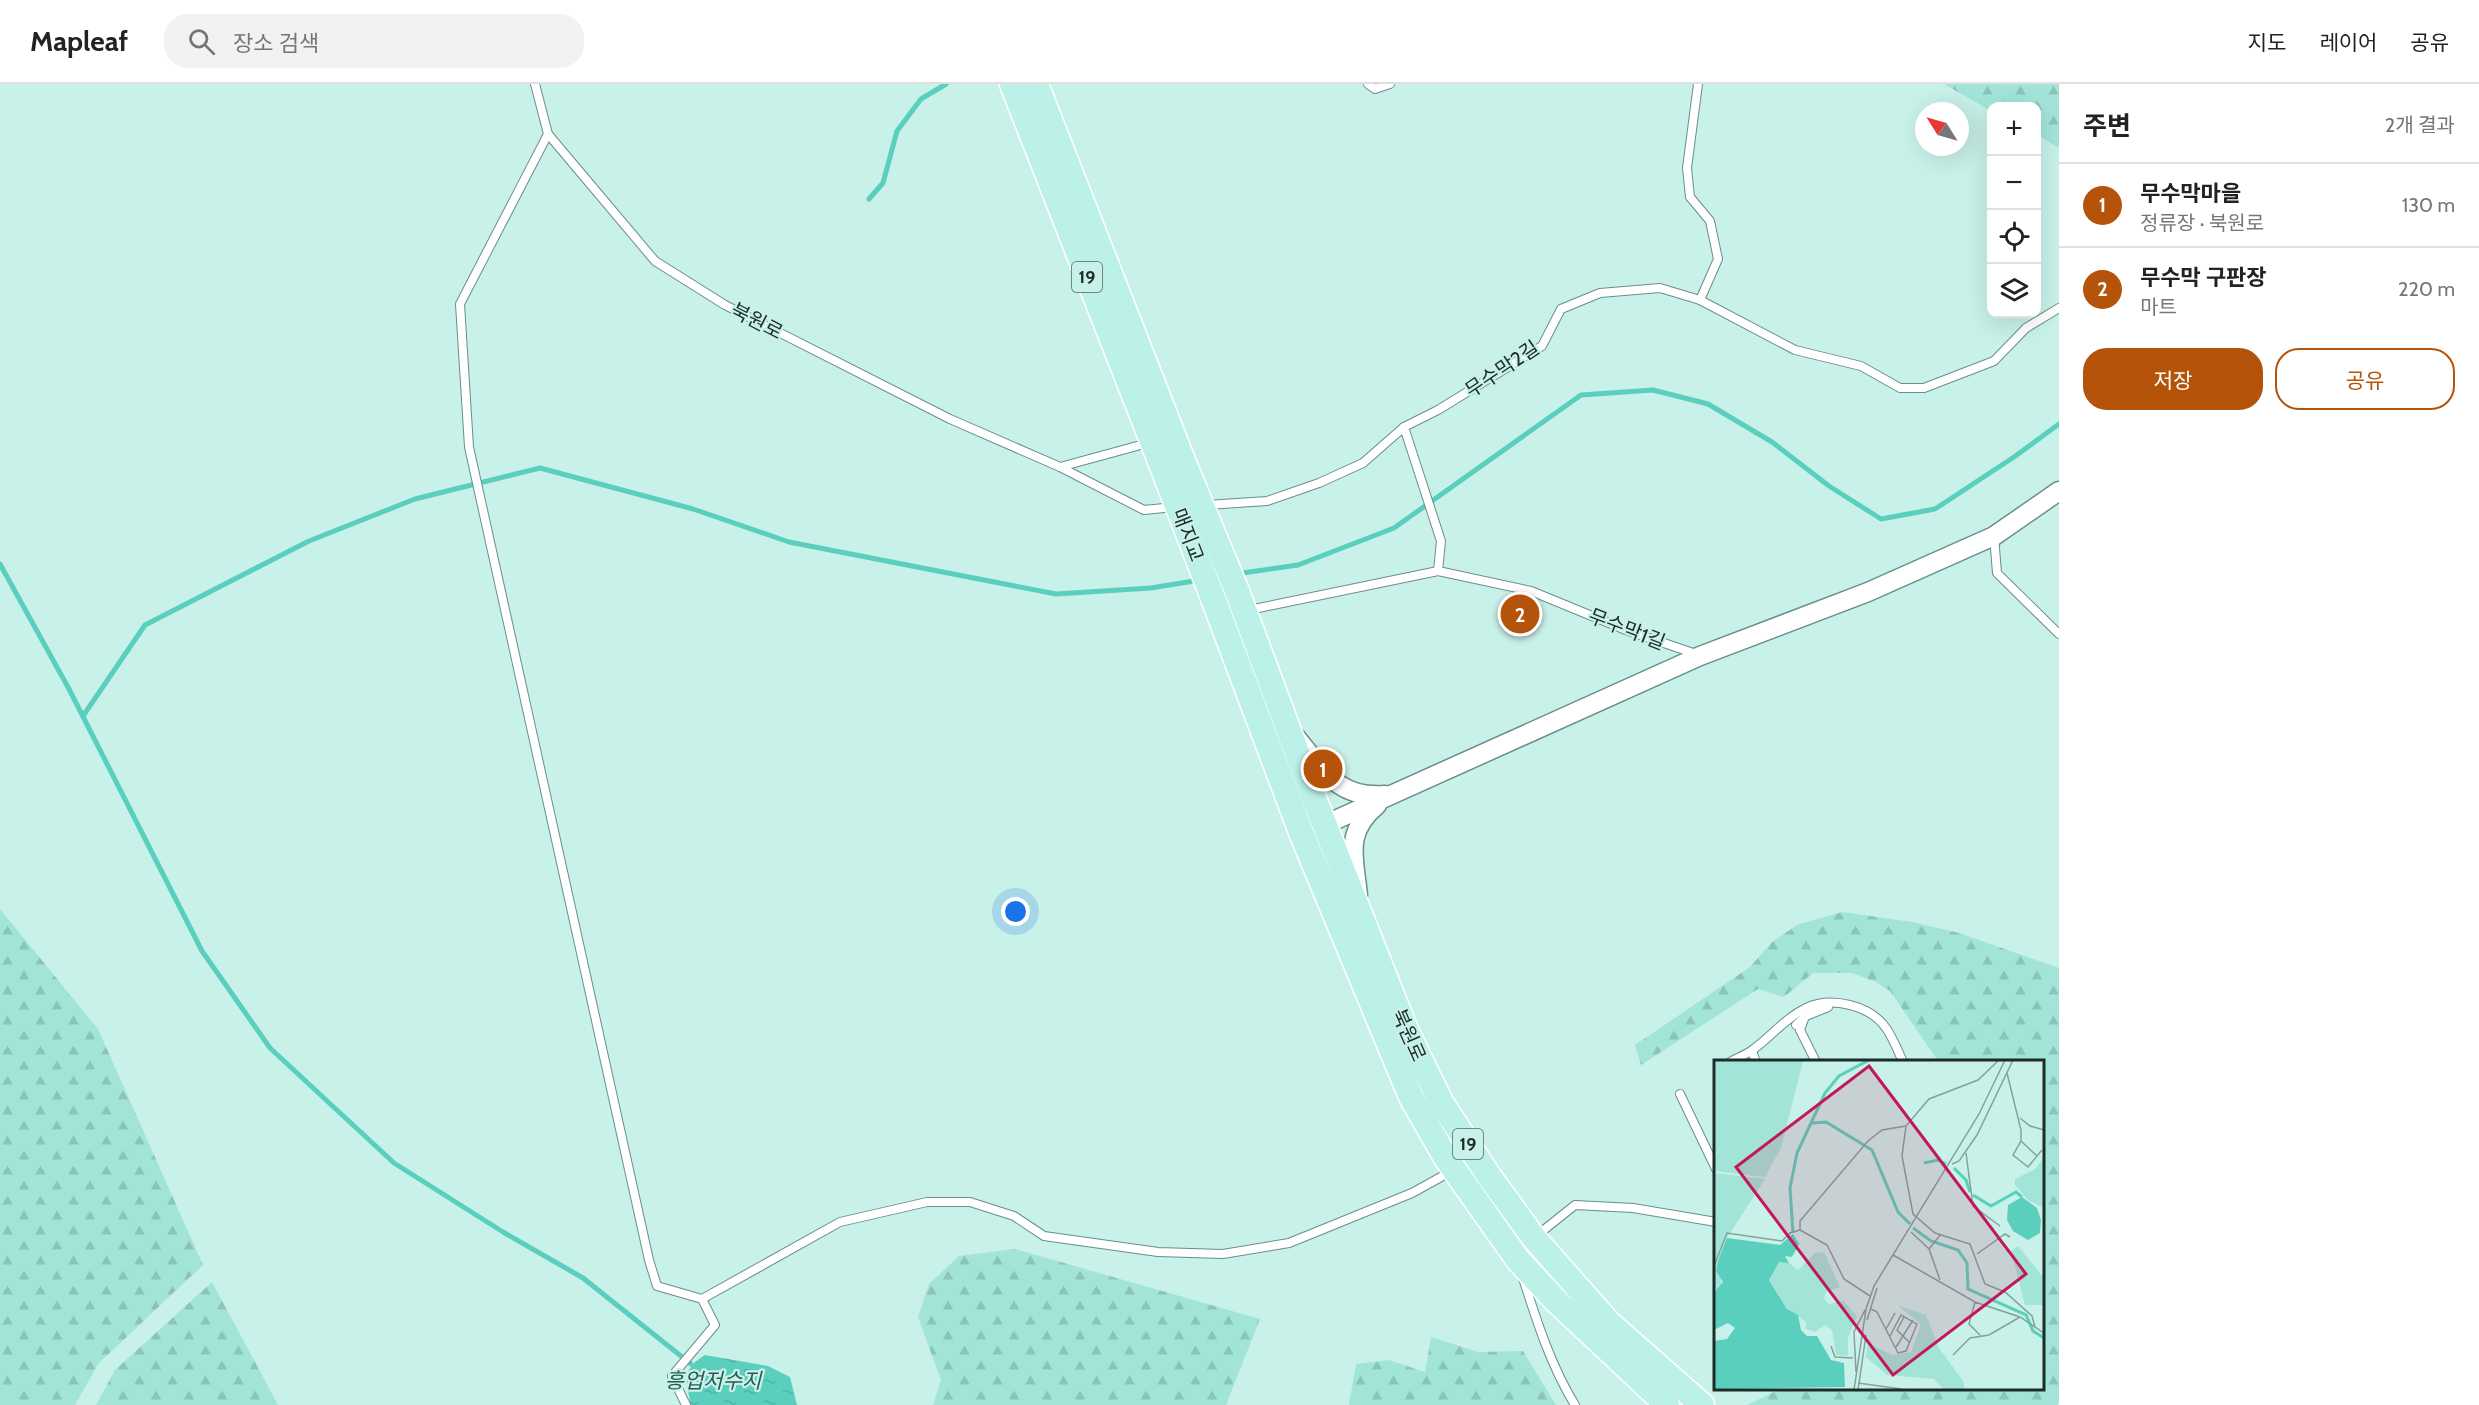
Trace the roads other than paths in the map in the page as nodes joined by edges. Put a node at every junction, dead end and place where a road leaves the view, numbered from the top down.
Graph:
1 (535, 84) edge
2 (1012, 84) edge
3 (1036, 84) edge
4 (1368, 84) edge
5 (1390, 84) edge
6 (1698, 84) edge
7 (549, 134) junction
8 (1700, 300) junction
9 (2059, 308) edge
10 (1404, 427) junction
11 (1162, 438) junction
12 (1173, 466) junction
13 (1060, 467) junction
14 (2059, 490) edge
15 (1994, 536) junction
16 (1438, 571) junction
17 (1214, 601) joint
18 (1241, 601) junction
19 (2059, 634) edge
20 (1700, 656) junction
21 (1288, 727) junction
22 (1389, 794) junction
23 (1325, 824) junction
24 (1302, 835) junction
25 (1359, 908) junction
26 (1808, 1007) junction
27 (1806, 1016) junction
28 (1796, 1025) dead end
29 (1751, 1058) edge
30 (1734, 1060) edge
31 (1815, 1060) edge
32 (1897, 1060) edge
33 (1902, 1060) edge
34 (1680, 1094) dead end
35 (1714, 1165) edge
36 (1454, 1169) junction
37 (1714, 1222) edge
38 (1534, 1238) junction
39 (1518, 1260) junction
40 (702, 1299) junction
41 (686, 1405) edge
42 (1575, 1405) edge
43 (1667, 1405) edge
44 (1702, 1405) edge

1 - 7 lane, 북원로
2 - 11 main road, 19
3 - 11 main road, 19
4 - 5 lane
6 - 8 lane
7 - 13 lane, 북원로
7 - 40 lane
8 - 9 lane, 무수막2길
8 - 10 lane, 무수막2길
10 - 13 lane, 무수막2길
10 - 16 lane
11 - 12 main road, 19
11 - 13 lane
12 - 17 main road, 매지교 / 19, bridge
12 - 18 main road, 매지교 / 19, bridge
14 - 15 street
15 - 19 lane
15 - 20 street
16 - 18 lane, 무수막1길
16 - 20 lane, 무수막1길
17 - 24 main road, 북원로 / 19
18 - 21 main road, 북원로 / 19
20 - 22 street
21 - 22 street
21 - 23 main road, 북원로 / 19
22 - 23 street
22 - 25 street
23 - 24 street
23 - 25 main road, 북원로 / 19
24 - 36 main road, 북원로 / 19
25 - 38 main road, 북원로 / 19
26 - 29 lane
26 - 30 lane
26 - 33 lane
27 - 28 lane
27 - 31 lane
27 - 32 lane
34 - 35 lane
36 - 39 main road, 북원로 / 19
36 - 40 lane
37 - 38 lane
38 - 44 main road, 북원로 / 19
39 - 42 lane
39 - 43 main road, 북원로 / 19
40 - 41 lane

